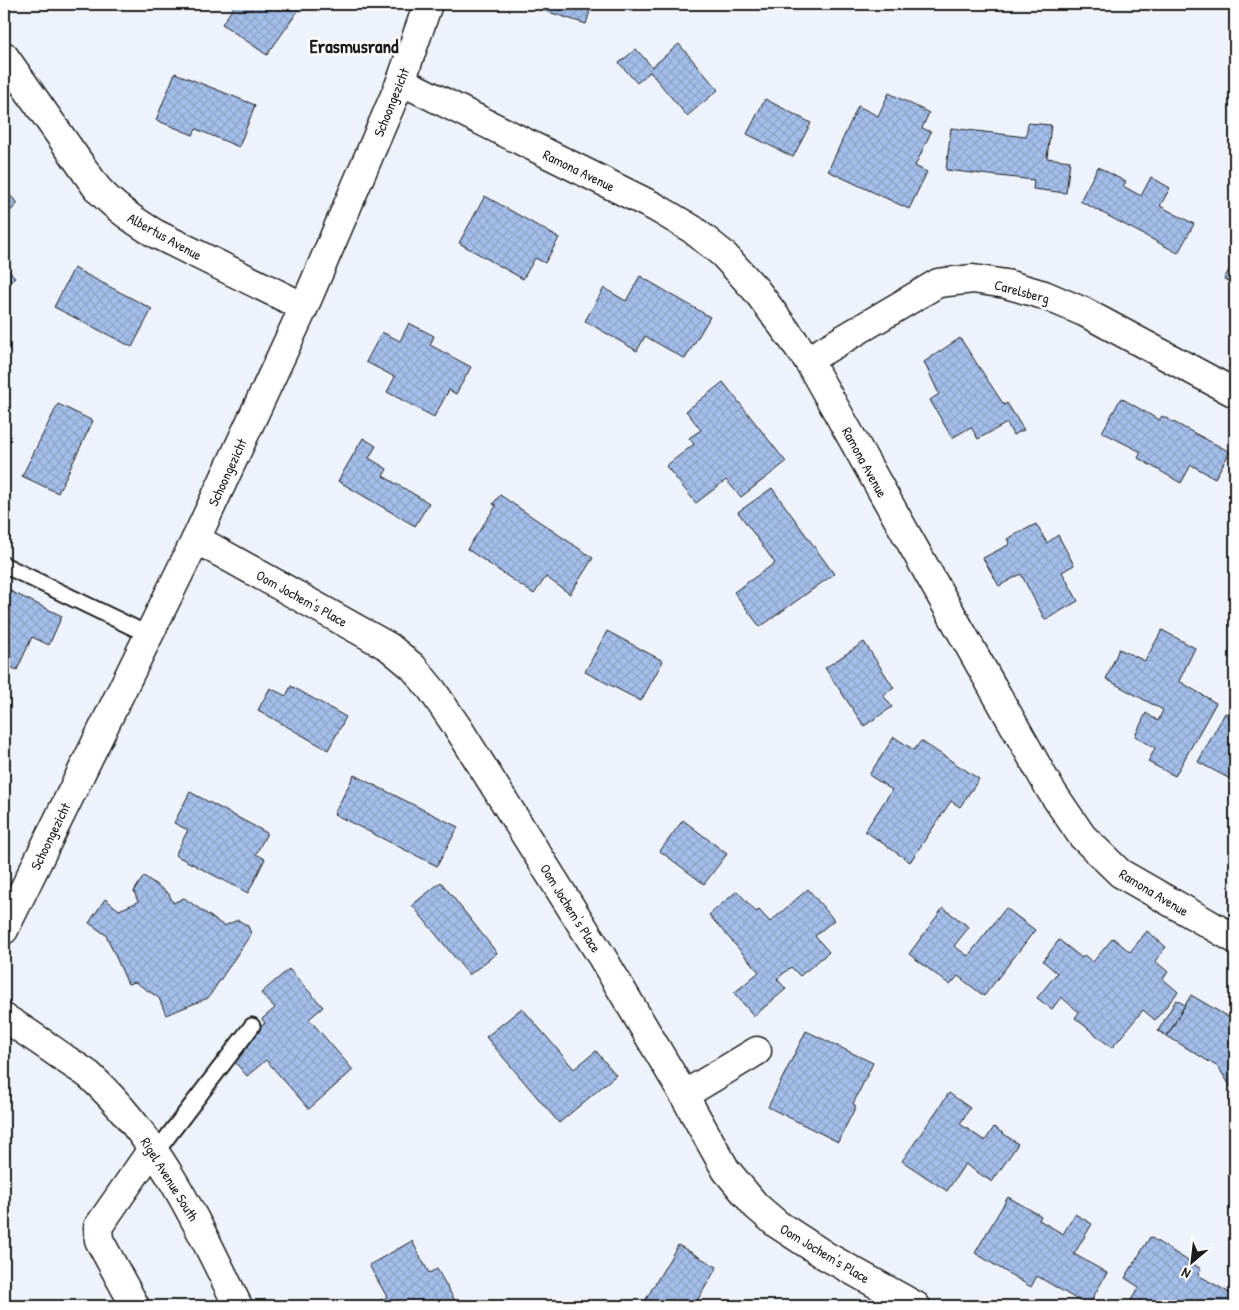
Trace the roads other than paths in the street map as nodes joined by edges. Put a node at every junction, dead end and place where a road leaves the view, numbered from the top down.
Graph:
1 (428, 4) edge
2 (4, 56) edge
3 (401, 81) junction
4 (304, 307) junction
5 (808, 360) junction
6 (1235, 393) edge
7 (196, 539) junction
8 (4, 565) edge
9 (149, 635) junction
10 (4, 930) edge
11 (1235, 939) edge
12 (4, 1018) edge
13 (252, 1026) dead end
14 (757, 1051) dead end
15 (684, 1095) junction
16 (154, 1150) junction
17 (135, 1306) edge
18 (238, 1306) edge
19 (916, 1306) edge

1 - 3 street, Schoongezicht
2 - 4 street, Albertus Avenue
3 - 4 street, Schoongezicht
3 - 5 street, Ramona Avenue
4 - 7 street, Schoongezicht
5 - 6 street, Carelsberg
5 - 11 street, Ramona Avenue
7 - 9 street, Schoongezicht
7 - 15 street, Oom Jochem's Place
8 - 9 lane
9 - 10 street, Schoongezicht
12 - 16 street, Rigel Avenue South
13 - 16 lane
14 - 15 street
15 - 19 street, Oom Jochem's Place
16 - 17 street
16 - 18 street, Rigel Avenue South

